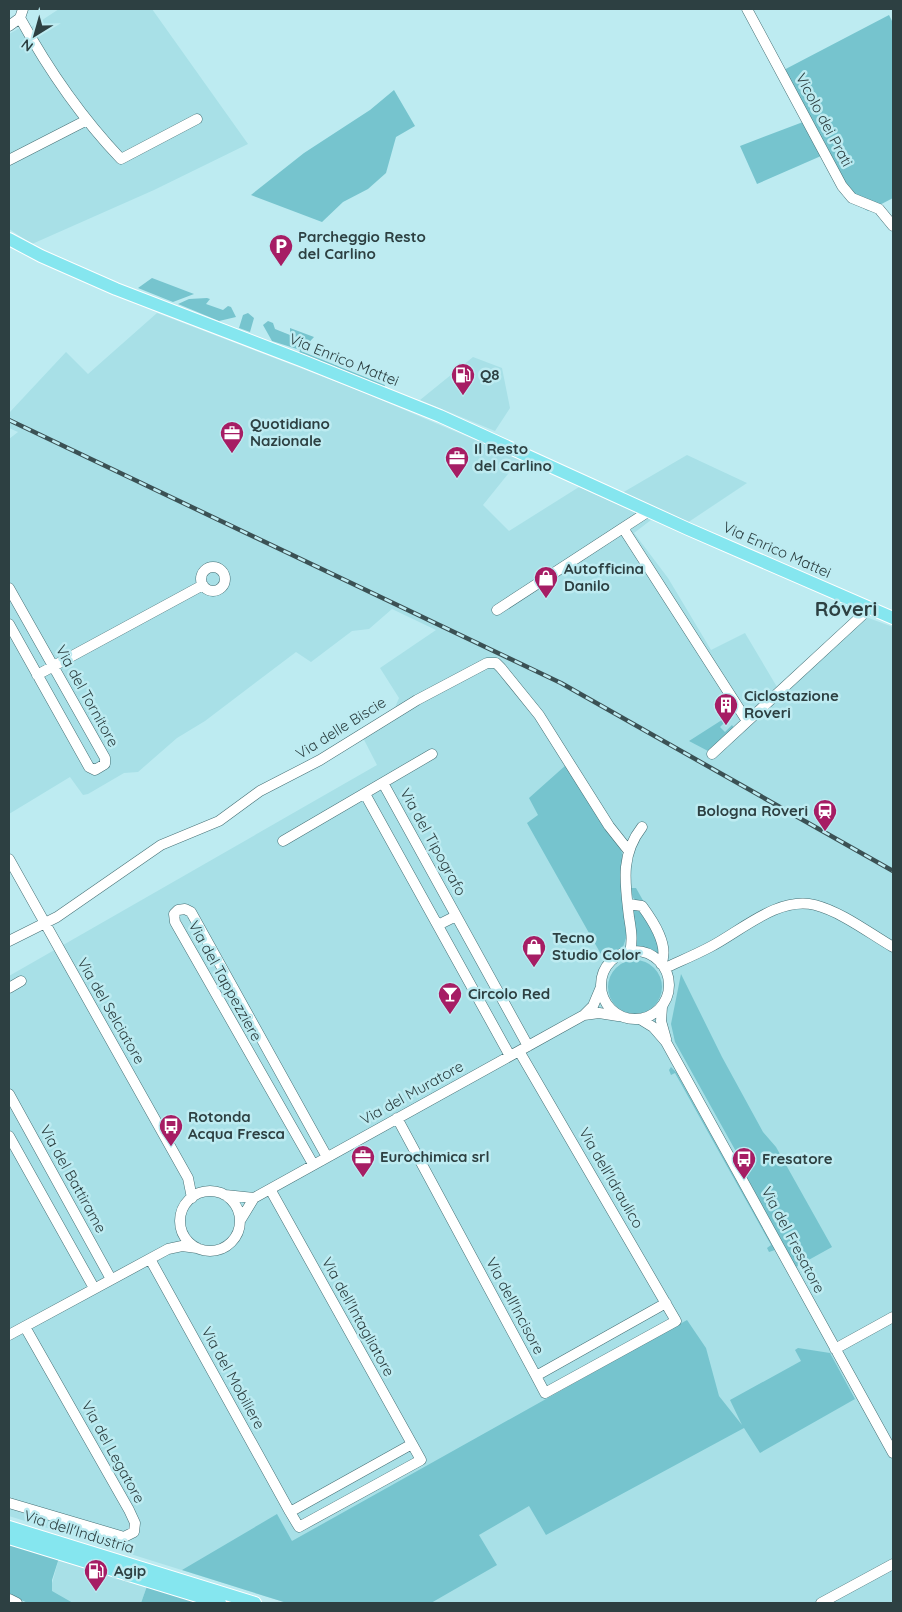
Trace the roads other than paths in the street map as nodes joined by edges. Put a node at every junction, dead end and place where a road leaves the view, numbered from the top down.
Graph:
1 (747, 9) edge
2 (21, 13) edge
3 (9, 26) edge
4 (197, 119) dead end
5 (86, 120) junction
6 (9, 160) edge
7 (893, 226) edge
8 (9, 239) edge
9 (649, 511) junction
10 (623, 528) junction
11 (203, 585) dead end
12 (9, 588) edge
13 (870, 608) junction
14 (497, 610) dead end
15 (893, 618) edge
16 (9, 624) edge
17 (53, 666) junction
18 (37, 675) junction
19 (747, 721) junction
20 (432, 754) dead end
21 (712, 754) dead end
22 (383, 783) junction
23 (365, 794) junction
24 (642, 827) dead end
25 (283, 841) dead end
26 (628, 850) junction
27 (9, 859) edge
28 (628, 904) junction
29 (456, 916) junction
30 (45, 924) junction
31 (438, 926) junction
32 (9, 941) edge
33 (893, 947) edge
34 (630, 952) junction
35 (663, 966) junction
36 (21, 981) dead end
37 (601, 987) junction
38 (9, 988) edge
39 (662, 1006) junction
40 (584, 1015) junction
41 (620, 1016) junction
42 (640, 1019) junction
43 (257, 1032) junction
44 (241, 1040) junction
45 (666, 1042) junction
46 (524, 1048) junction
47 (510, 1056) junction
48 (9, 1094) edge
49 (397, 1118) junction
50 (9, 1136) edge
51 (327, 1157) junction
52 (313, 1164) junction
53 (188, 1178) junction
54 (270, 1189) junction
55 (205, 1192) junction
56 (224, 1195) junction
57 (192, 1198) junction
58 (254, 1198) junction
59 (240, 1221) junction
60 (180, 1224) junction
61 (198, 1248) junction
62 (168, 1249) junction
63 (150, 1259) junction
64 (111, 1279) junction
65 (94, 1288) junction
66 (666, 1303) junction
67 (893, 1317) edge
68 (25, 1326) junction
69 (9, 1335) edge
70 (836, 1349) junction
71 (536, 1376) junction
72 (412, 1444) junction
73 (893, 1453) edge
74 (421, 1460) joint
75 (9, 1503) edge
76 (290, 1512) junction
77 (9, 1527) edge
78 (9, 1538) edge
79 (893, 1564) edge
80 (9, 1599) edge
81 (17, 1603) edge
82 (220, 1603) edge
83 (255, 1603) edge
84 (821, 1603) edge

1 - 7 street, Vicolo dei Prati
2 - 3 street
2 - 5 street
4 - 5 street
5 - 6 street
8 - 9 main road, Via Enrico Mattei
9 - 10 street
9 - 13 main road, Via Enrico Mattei
10 - 14 street
10 - 19 street
11 - 17 street
12 - 17 street, Via del Tornitore
13 - 15 main road, Via Enrico Mattei
13 - 19 street
16 - 18 street, Via del Tornitore
17 - 18 street
17 - 18 street, Via del Tornitore
19 - 21 street
20 - 22 street, Via del Tipografo
22 - 23 street, Via del Tipografo
22 - 29 street, Via del Tipografo
23 - 25 street, Via del Tipografo
23 - 31 street
24 - 26 street
26 - 28 street
26 - 30 street, Via delle Biscie
27 - 30 street, Via del Selciatore
28 - 34 street
28 - 35 street
29 - 31 street, Via del Tipografo
29 - 46 street, Via del Tipografo
30 - 32 street, Via delle Biscie
30 - 53 street, Via del Selciatore
31 - 47 street
33 - 35 street
34 - 35 street
34 - 37 street
35 - 39 street
36 - 38 street
37 - 40 street, Via del Muratore
37 - 41 street
39 - 42 street
39 - 45 street, Via del Fresatore
40 - 41 street, Via del Muratore
40 - 46 street, Via del Muratore
41 - 42 street
42 - 45 street, Via del Fresatore
43 - 44 street
43 - 44 street, Via del Tappezziere
43 - 51 street, Via del Tappezziere
44 - 52 street, Via del Tappezziere
45 - 70 street, Via del Fresatore
46 - 47 street, Via del Muratore
46 - 66 street, Via dell'Idraulico
47 - 49 street, Via del Muratore
48 - 64 street, Via del Battirame
49 - 51 street, Via del Muratore
49 - 71 street, Via dell'Incisore
50 - 65 street
51 - 52 street, Via del Muratore
52 - 54 street, Via del Muratore
53 - 55 street, Via del Selciatore
53 - 57 street, Via del Selciatore
54 - 58 street, Via del Muratore
54 - 72 street, Via dell'Intagliatore
55 - 56 street
55 - 57 street
56 - 58 street
56 - 59 street
57 - 60 street
58 - 59 street, Via del Muratore
59 - 61 street
60 - 61 street
60 - 62 street
61 - 62 street
62 - 63 street
63 - 64 street
63 - 76 street, Via del Mobiliere
64 - 65 street
65 - 68 street
66 - 71 street, Via dell'Incisore
66 - 71 street, Via dell'Idraulico
67 - 70 street
68 - 69 street
68 - 75 street, Via del Legatore
70 - 73 street, Via del Fresatore
72 - 74 street, Via dell'Intagliatore
72 - 76 street
74 - 76 street, Via del Mobiliere
77 - 83 main road, Via dell'Industria
78 - 82 main road, Via dell'Industria
79 - 84 street
80 - 81 street

